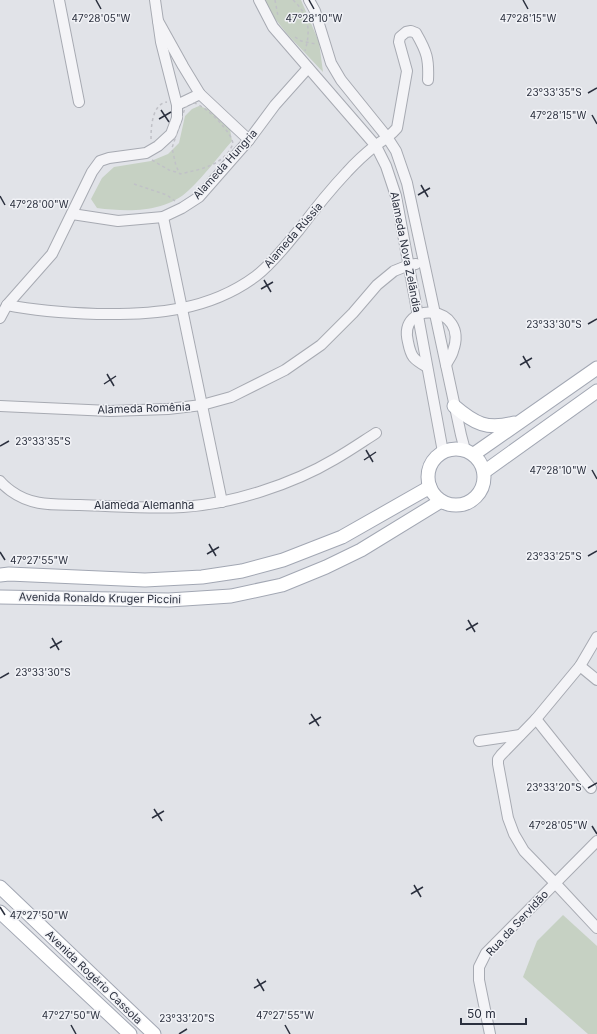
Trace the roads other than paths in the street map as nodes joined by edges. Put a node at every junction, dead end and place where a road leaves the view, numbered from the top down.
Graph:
1 (59, 0) edge
2 (155, 0) edge
3 (259, 0) edge
4 (309, 0) edge
5 (158, 21) junction
6 (304, 64) junction
7 (428, 80) dead end
8 (200, 94) junction
9 (79, 102) dead end
10 (177, 105) junction
11 (387, 137) junction
12 (249, 140) junction
13 (376, 146) junction
14 (72, 214) junction
15 (163, 217) junction
16 (424, 262) junction
17 (409, 265) junction
18 (7, 305) junction
19 (182, 309) junction
20 (434, 312) junction
21 (418, 315) junction
22 (0, 318) edge
23 (446, 365) junction
24 (427, 367) junction
25 (597, 368) edge
26 (597, 391) edge
27 (202, 405) junction
28 (0, 406) edge
29 (454, 406) junction
30 (520, 422) junction
31 (376, 433) dead end
32 (443, 452) junction
33 (470, 452) junction
34 (484, 472) junction
35 (0, 481) edge
36 (430, 486) junction
37 (441, 501) junction
38 (222, 502) junction
39 (0, 575) edge
40 (0, 597) edge
41 (597, 637) edge
42 (580, 666) junction
43 (597, 680) edge
44 (536, 719) junction
45 (520, 735) junction
46 (479, 741) dead end
47 (592, 788) dead end
48 (597, 841) edge
49 (555, 883) junction
50 (0, 887) edge
51 (0, 912) edge
52 (597, 928) edge
53 (130, 1034) edge
54 (154, 1034) edge
55 (490, 1034) edge

1 - 9 street
2 - 5 street
3 - 6 street, Alameda Nova Zelãndia
4 - 11 street, Alameda Nova Zelãndia
5 - 8 street
5 - 10 street
6 - 12 street, Alameda Hungria
6 - 13 street, Alameda Nova Zelãndia
7 - 11 street, Alameda Rússia
8 - 10 street
8 - 12 street
10 - 14 street
11 - 13 street, Alameda Rússia
11 - 16 street, Alameda Nova Zelãndia
12 - 15 street, Alameda Hungria
13 - 17 street, Alameda Nova Zelãndia
13 - 19 street, Alameda Rússia
14 - 15 street, Alameda Hungria
14 - 18 street
15 - 19 street
16 - 17 street, Alameda Romênia
16 - 20 street, Alameda Nova Zelãndia
17 - 21 street, Alameda Nova Zelãndia
17 - 27 street, Alameda Romênia
18 - 19 street, Alameda Rússia
18 - 22 street
19 - 27 street
20 - 21 street
20 - 23 street, Alameda Nova Zelãndia
20 - 23 street
21 - 24 street, Alameda Nova Zelãndia
21 - 24 street
23 - 29 street, Alameda Nova Zelãndia
24 - 32 street, Alameda Nova Zelãndia
25 - 30 main road
26 - 34 main road
27 - 28 street, Alameda Romênia
27 - 38 street
29 - 30 main road
29 - 33 street, Alameda Nova Zelãndia
30 - 33 main road
31 - 38 street, Alameda Alemanha
32 - 33 main road
32 - 36 main road
33 - 34 main road
34 - 37 main road
35 - 38 street, Alameda Alemanha
36 - 37 main road
36 - 39 main road, Avenida Ronaldo Kruger Piccini
37 - 40 main road, Avenida Ronaldo Kruger Piccini
41 - 42 street
42 - 43 street
42 - 44 street
44 - 45 street
44 - 47 street
45 - 46 street
45 - 49 street
48 - 49 street, Rua da Servidão
49 - 52 street
49 - 55 street, Rua da Servidão
50 - 54 main road, Avenida Rogério Cassola
51 - 53 main road, Avenida Rogério Cassola

